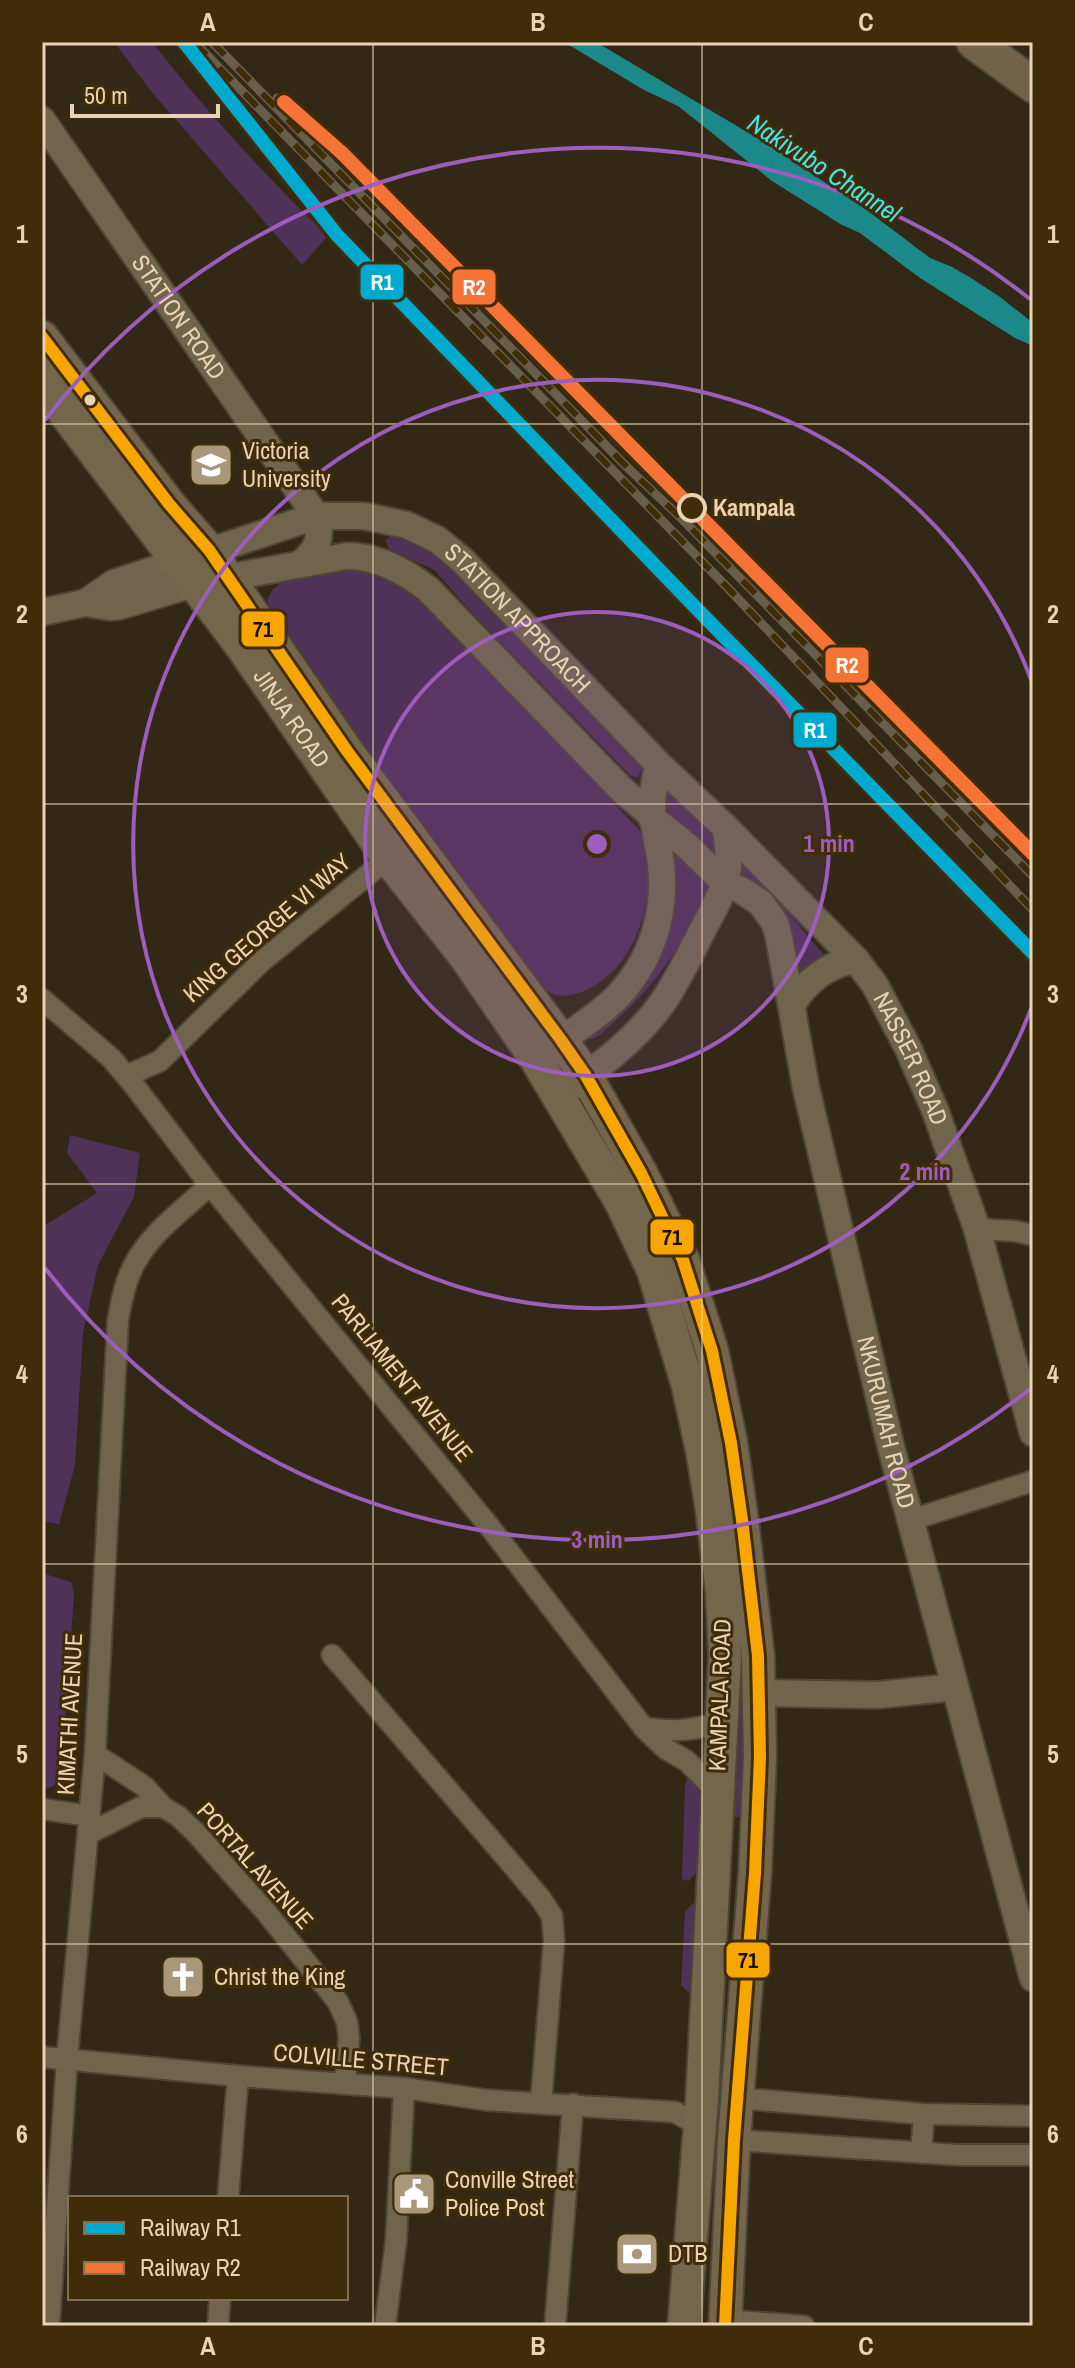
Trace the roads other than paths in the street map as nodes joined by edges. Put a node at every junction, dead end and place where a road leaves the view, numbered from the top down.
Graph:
1 (974, 42) edge
2 (1033, 85) edge
3 (42, 120) edge
4 (42, 337) edge
5 (42, 383) edge
6 (316, 516) junction
7 (209, 550) junction
8 (299, 565) junction
9 (185, 573) junction
10 (226, 578) junction
11 (42, 612) edge
12 (658, 764) junction
13 (652, 818) junction
14 (725, 827) junction
15 (400, 848) junction
16 (726, 884) junction
17 (856, 960) junction
18 (42, 999) edge
19 (792, 1005) junction
20 (548, 1049) junction
21 (160, 1061) junction
22 (126, 1076) junction
23 (586, 1076) junction
24 (558, 1097) junction
25 (144, 1098) junction
26 (210, 1185) junction
27 (977, 1229) junction
28 (1033, 1235) edge
29 (1033, 1433) edge
30 (1033, 1481) edge
31 (911, 1520) junction
32 (332, 1655) dead end
33 (955, 1687) junction
34 (760, 1693) junction
35 (722, 1721) junction
36 (644, 1728) junction
37 (95, 1754) junction
38 (717, 1792) junction
39 (163, 1807) junction
40 (42, 1809) edge
41 (89, 1825) junction
42 (1033, 1978) edge
43 (42, 2057) edge
44 (67, 2059) junction
45 (238, 2076) junction
46 (345, 2083) junction
47 (404, 2088) junction
48 (737, 2098) junction
49 (541, 2103) junction
50 (573, 2104) junction
51 (692, 2112) junction
52 (924, 2114) junction
53 (1033, 2116) edge
54 (734, 2140) junction
55 (921, 2153) junction
56 (1033, 2155) edge
57 (228, 2196) edge
58 (220, 2300) edge
59 (725, 2323) edge
60 (49, 2326) edge
61 (218, 2326) edge
62 (385, 2326) edge
63 (555, 2326) edge
64 (684, 2326) edge
65 (804, 2326) edge

1 - 2 highway
3 - 6 street, STATION ROAD
4 - 7 main road, JINJA ROAD
5 - 9 main road, JINJA ROAD
6 - 7 street, STATION APPROACH
6 - 8 street
6 - 12 street, STATION APPROACH
7 - 9 street, STATION APPROACH
7 - 10 main road, JINJA ROAD
8 - 10 street, STATION APPROACH
8 - 13 street, STATION APPROACH
9 - 10 street, STATION APPROACH
9 - 11 street
9 - 15 main road, JINJA ROAD
10 - 15 main road, JINJA ROAD
12 - 13 street
12 - 14 street, STATION APPROACH
13 - 16 street, STATION APPROACH
13 - 20 street
14 - 16 street
14 - 17 street, NASSER ROAD
15 - 20 main road, JINJA ROAD
15 - 21 street, KING GEORGE VI WAY
16 - 19 street, NKURUMAH ROAD
16 - 23 street
17 - 19 street
17 - 27 street, NASSER ROAD
18 - 22 street, PARLIAMENT AVENUE
19 - 31 street, NKURUMAH ROAD
20 - 23 main road, KAMPALA ROAD
20 - 24 main road, KAMPALA ROAD
21 - 22 street, KING GEORGE VI WAY
21 - 25 street, KING GEORGE VI WAY
22 - 25 street, PARLIAMENT AVENUE
23 - 24 street
23 - 34 main road, KAMPALA ROAD
24 - 35 main road, KAMPALA ROAD
25 - 26 street, PARLIAMENT AVENUE
26 - 36 street, PARLIAMENT AVENUE
26 - 37 street, KIMATHI AVENUE
27 - 28 street
27 - 29 street, NASSER ROAD
30 - 31 street
31 - 33 street, NKURUMAH ROAD
32 - 49 street
33 - 34 street
33 - 42 street, NKURUMAH ROAD
34 - 48 main road, KAMPALA ROAD
35 - 36 street
35 - 38 main road, KAMPALA ROAD
36 - 38 street, PARLIAMENT AVENUE
37 - 39 street, PORTAL AVENUE
37 - 41 street, KIMATHI AVENUE
38 - 51 main road, KAMPALA ROAD
39 - 41 street
39 - 46 street, PORTAL AVENUE
40 - 41 street
41 - 44 street, KIMATHI AVENUE
43 - 44 street, COLVILLE STREET
44 - 45 street, COLVILLE STREET
44 - 60 street, KIMATHI AVENUE
45 - 46 street, COLVILLE STREET
45 - 57 street
46 - 47 street, COLVILLE STREET
47 - 49 street, COLVILLE STREET
47 - 62 street
48 - 52 street
48 - 54 main road, KAMPALA ROAD
49 - 50 street, COLVILLE STREET
50 - 51 street, COLVILLE STREET
50 - 63 street
51 - 64 main road, KAMPALA ROAD
52 - 53 street
52 - 55 street
54 - 55 street
54 - 59 main road, KAMPALA ROAD
55 - 56 street
58 - 61 street
59 - 65 street

